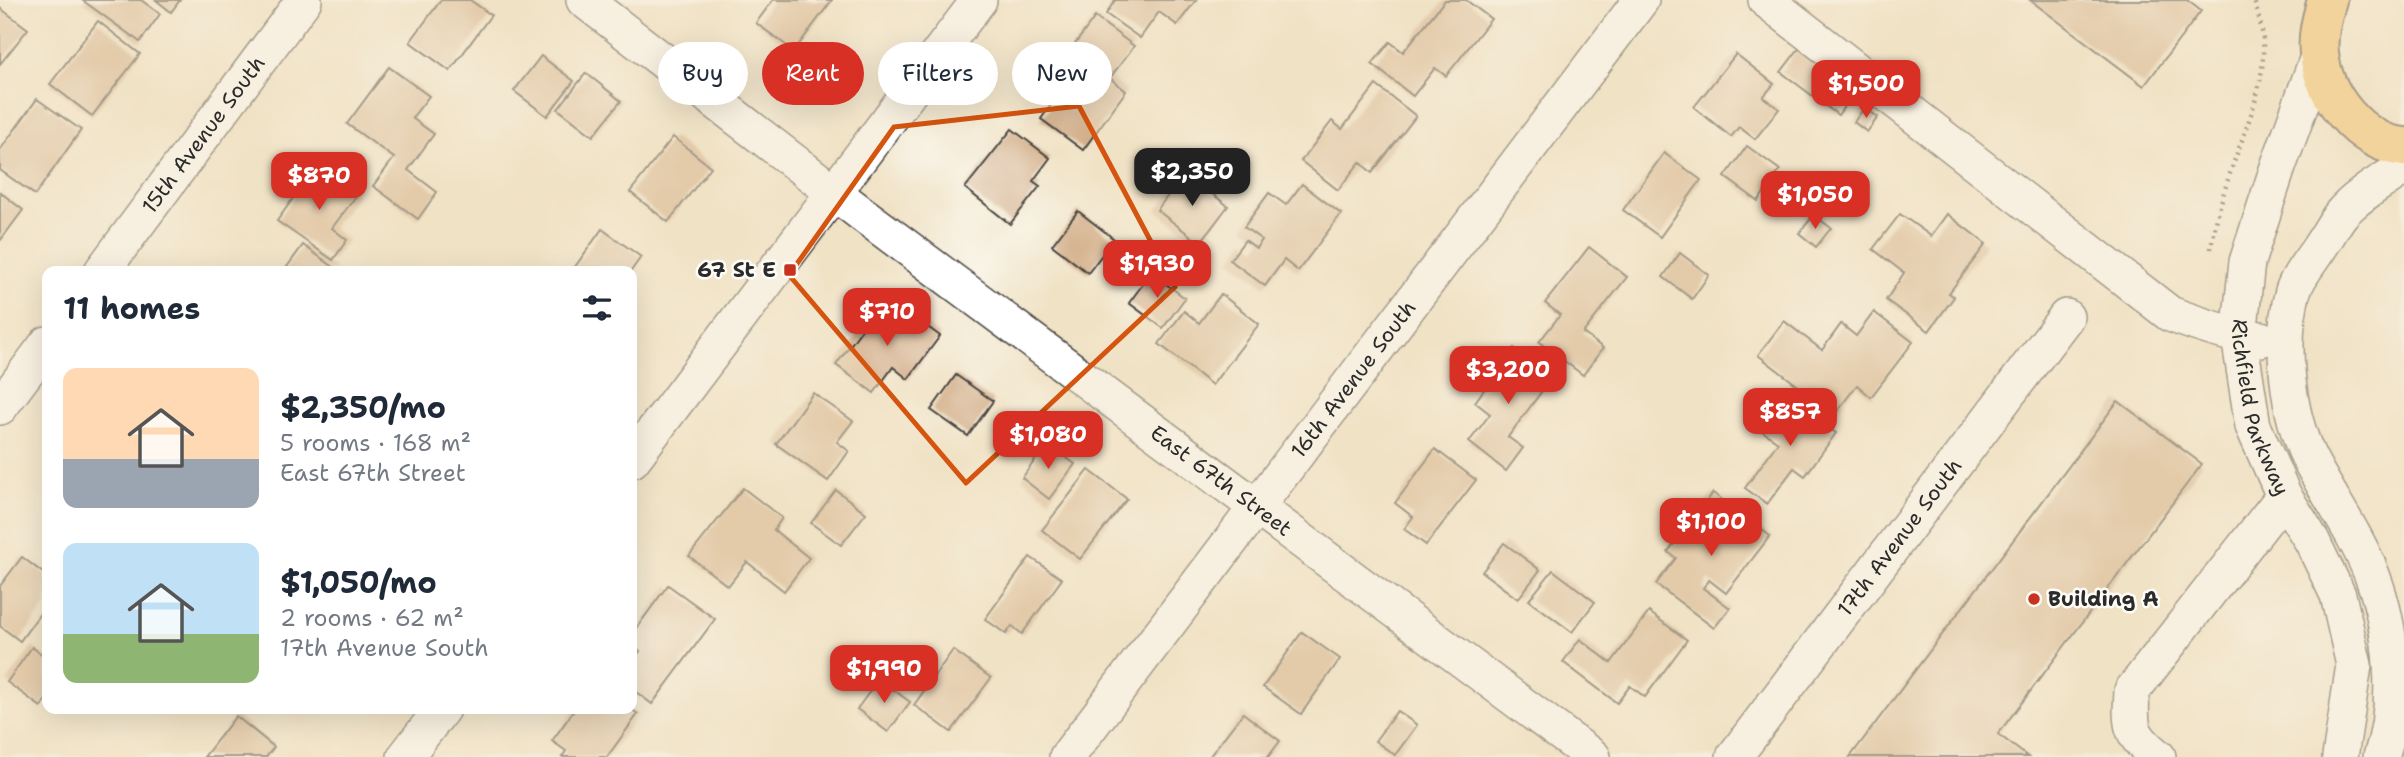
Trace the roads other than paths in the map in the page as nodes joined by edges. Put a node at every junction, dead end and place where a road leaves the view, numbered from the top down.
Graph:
1 (304, 0) edge
2 (584, 0) edge
3 (979, 0) edge
4 (1641, 0) edge
5 (1774, 2) edge
6 (2316, 21) edge
7 (2404, 147) edge
8 (2404, 167) edge
9 (835, 193) junction
10 (106, 266) edge
11 (2066, 317) dead end
12 (2239, 336) junction
13 (2285, 342) junction
14 (42, 351) edge
15 (0, 407) edge
16 (637, 453) edge
17 (2284, 496) junction
18 (1256, 505) junction
19 (2393, 610) edge
20 (438, 714) edge
21 (405, 757) edge
22 (1067, 757) edge
23 (1593, 757) edge
24 (1734, 757) edge
25 (2158, 757) edge
26 (2340, 757) edge
27 (2381, 757) edge

1 - 10 street, 15th Avenue South
2 - 9 street, East 67th Street
3 - 9 street
4 - 18 street, 16th Avenue South
5 - 12 street
6 - 7 main road
6 - 12 street, Richfield Parkway
8 - 13 street, Richfield Parkway
9 - 16 street
9 - 18 street, East 67th Street
11 - 24 street, 17th Avenue South
12 - 13 street
12 - 17 street, Richfield Parkway
13 - 19 street, Richfield Parkway
14 - 15 street
17 - 25 street
17 - 26 street, Richfield Parkway
18 - 22 street, 16th Avenue South
18 - 23 street, East 67th Street
19 - 27 street, Richfield Parkway
20 - 21 street

